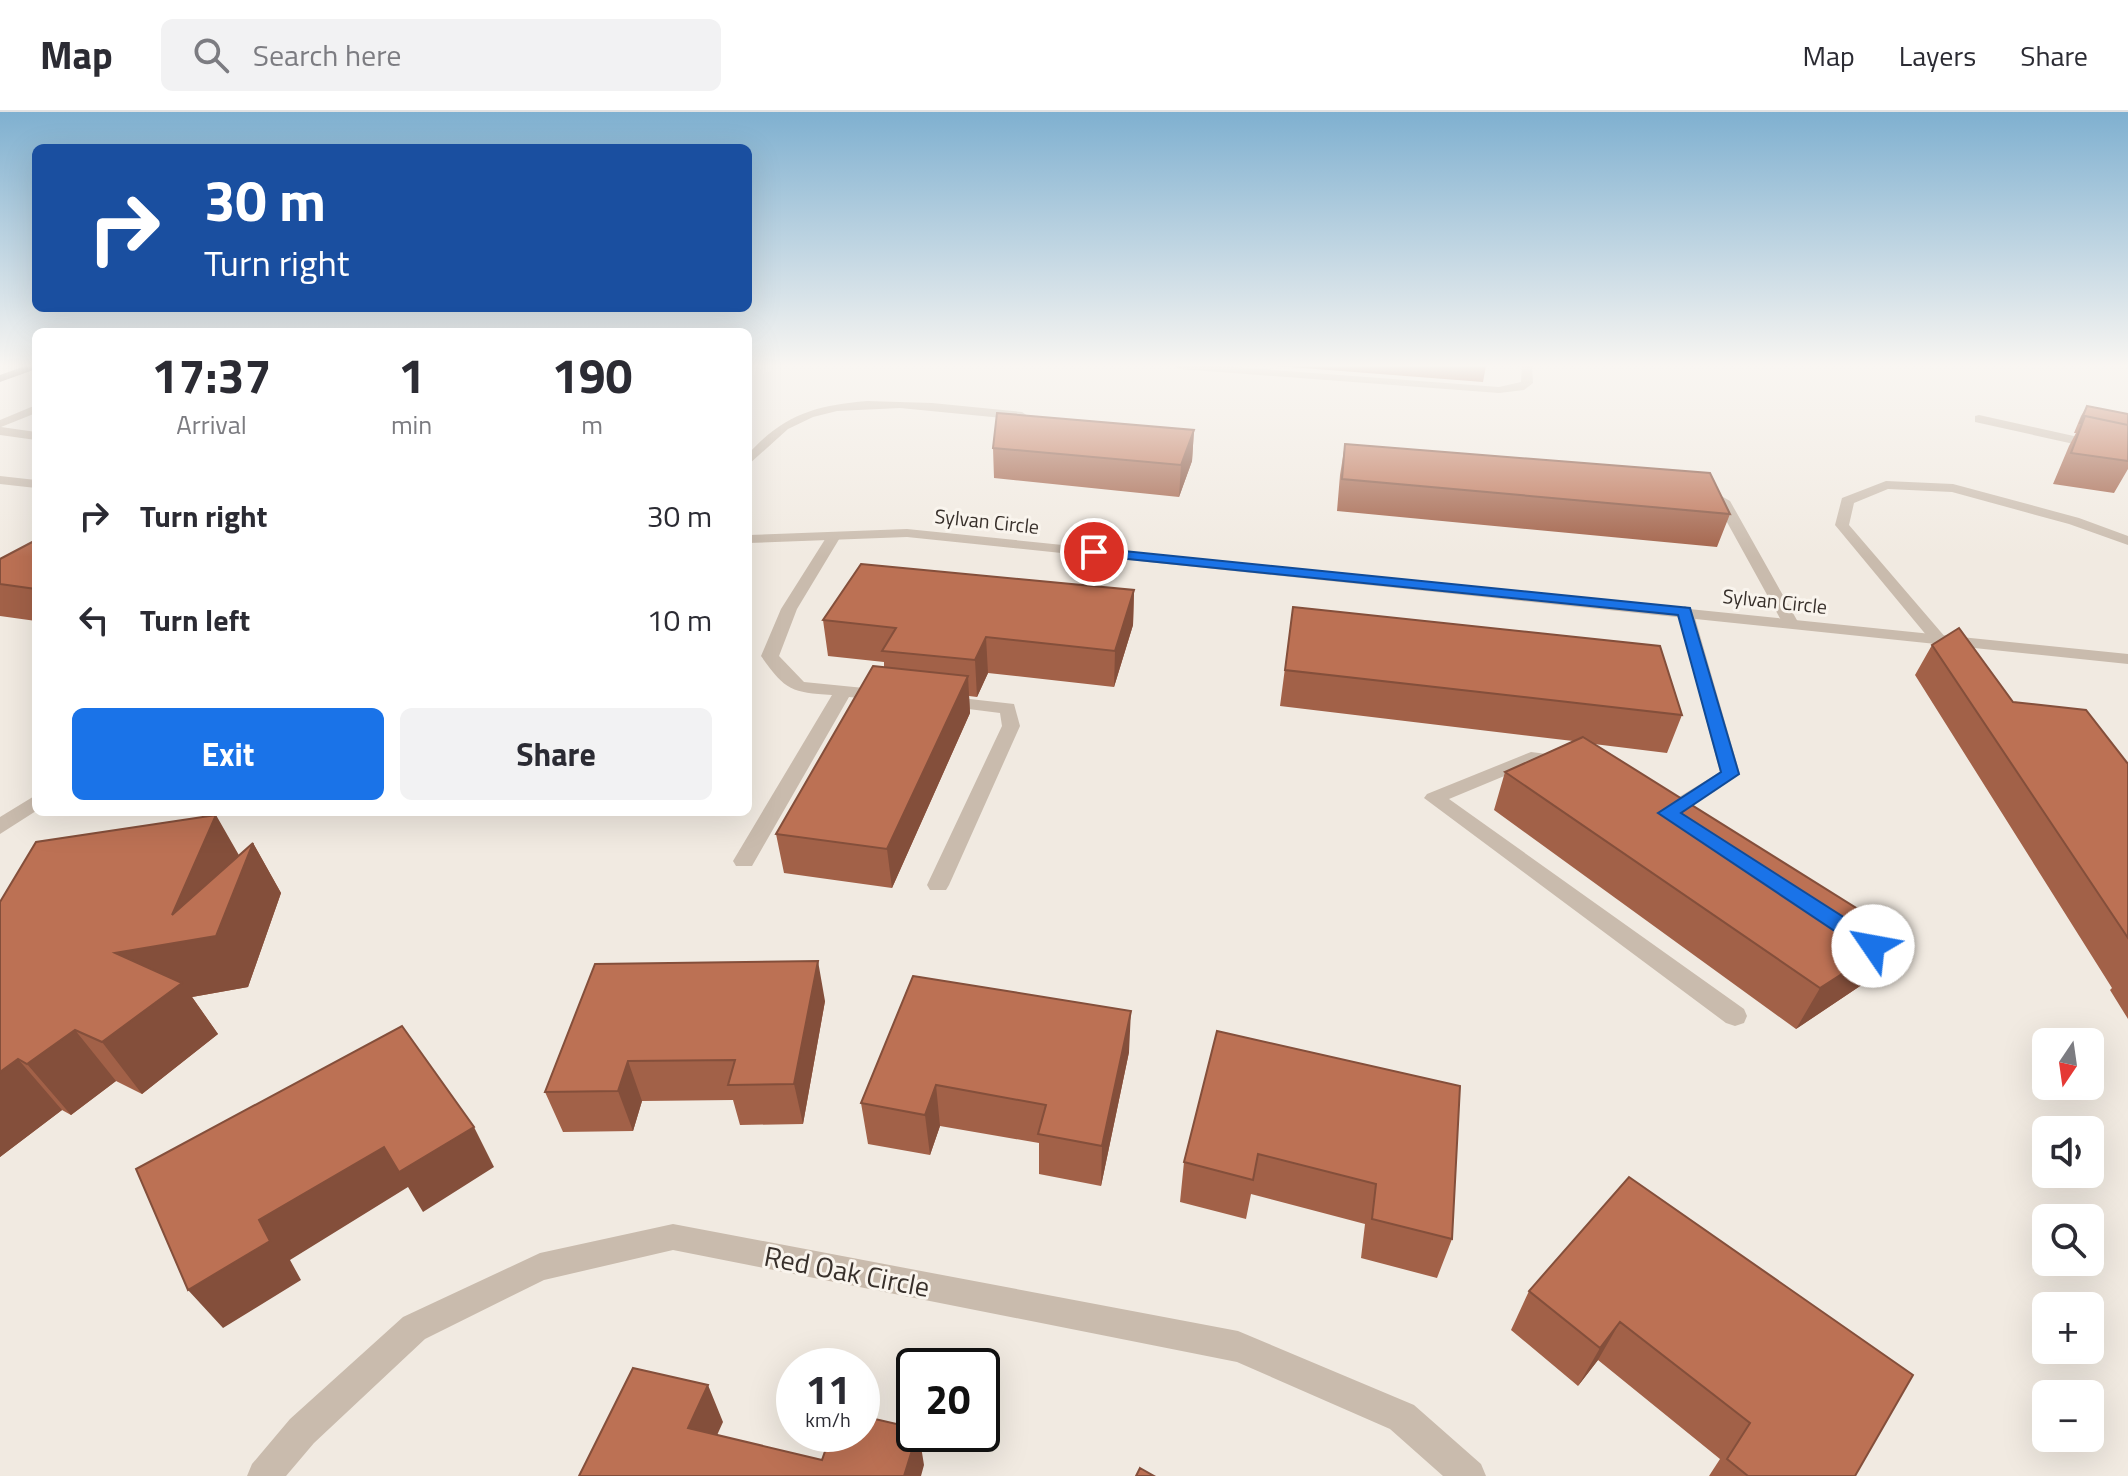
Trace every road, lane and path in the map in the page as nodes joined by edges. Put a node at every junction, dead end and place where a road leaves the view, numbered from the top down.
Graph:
1 (780, 430) edge
2 (2027, 430) edge
3 (0, 431) edge
4 (32, 435) edge
5 (2128, 452) edge
6 (752, 457) edge
7 (0, 480) edge
8 (32, 484) edge
9 (1700, 488) edge
10 (834, 536) junction
11 (752, 539) edge
12 (2128, 541) edge
13 (1685, 611) junction
14 (1790, 622) junction
15 (1938, 638) junction
16 (2128, 659) edge
17 (844, 691) junction
18 (1587, 771) edge
19 (1641, 799) edge
20 (32, 804) edge
21 (1668, 813) junction
22 (0, 827) edge
23 (1693, 830) edge
24 (744, 861) dead end
25 (938, 885) dead end
26 (1735, 1016) dead end
27 (264, 1476) edge
28 (1469, 1476) edge

1 - 6 street
2 - 5 street
3 - 4 street
7 - 8 street
9 - 14 street
10 - 11 street, Sylvan Circle
10 - 13 street, Sylvan Circle
10 - 17 street
12 - 15 street
13 - 14 street, Sylvan Circle
13 - 21 street
14 - 15 street, Sylvan Circle
15 - 16 street, Sylvan Circle
17 - 24 street
17 - 25 street
18 - 26 street
19 - 21 street
20 - 22 street
21 - 23 street
27 - 28 street, Red Oak Circle

